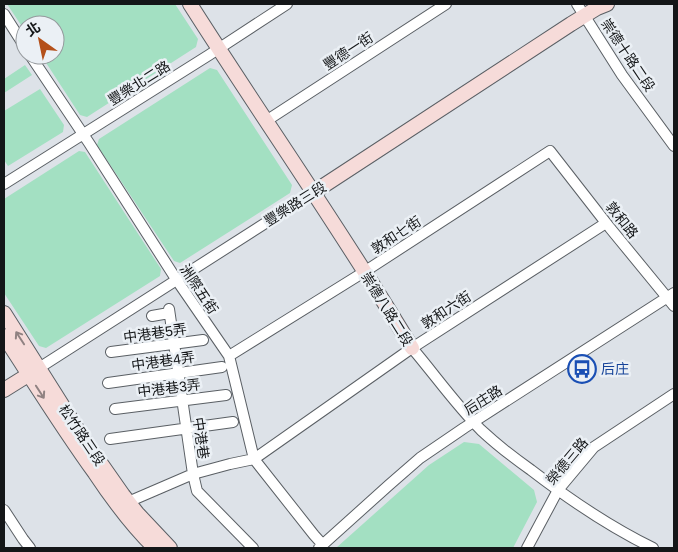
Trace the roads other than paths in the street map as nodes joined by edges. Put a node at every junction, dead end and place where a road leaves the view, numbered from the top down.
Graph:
1 (190, 4) edge
2 (287, 4) edge
3 (446, 4) edge
4 (577, 4) edge
5 (607, 4) edge
6 (4, 14) edge
7 (585, 16) junction
8 (15, 31) edge
9 (218, 49) junction
10 (37, 65) edge
11 (266, 120) junction
12 (82, 134) junction
13 (674, 146) edge
14 (550, 151) joint
15 (4, 184) edge
16 (314, 192) junction
17 (606, 222) junction
18 (364, 272) junction
19 (176, 279) junction
20 (672, 299) edge
21 (4, 313) edge
22 (152, 316) dead end
23 (4, 336) edge
24 (203, 340) dead end
25 (174, 344) junction
26 (412, 348) junction
27 (112, 352) dead end
28 (229, 356) junction
29 (222, 367) dead end
30 (34, 371) junction
31 (178, 373) junction
32 (108, 383) dead end
33 (4, 390) edge
34 (674, 394) edge
35 (226, 395) dead end
36 (182, 401) junction
37 (115, 409) dead end
38 (233, 422) dead end
39 (474, 422) junction
40 (186, 428) junction
41 (110, 439) dead end
42 (254, 459) junction
43 (193, 474) junction
44 (558, 490) junction
45 (128, 502) junction
46 (4, 510) edge
47 (321, 546) edge
48 (30, 548) edge
49 (155, 548) edge
50 (170, 548) edge
51 (253, 548) edge
52 (527, 548) edge
53 (653, 548) edge

1 - 9 street, 崇德八路二段
2 - 9 street, 豐樂北二路
3 - 11 street, 豐德一街
4 - 7 street, 崇德十路二段
5 - 7 street, 豐樂路三段
6 - 8 street
7 - 13 street, 崇德十路二段
7 - 16 street, 豐樂路三段
9 - 11 street, 崇德八路二段
9 - 12 street, 豐樂北二路
10 - 12 street, 洲際五街
11 - 16 street, 崇德八路二段
12 - 15 street, 豐樂北二路
12 - 19 street, 洲際五街
14 - 17 street, 敦和路
14 - 18 street, 敦和七街
16 - 18 street, 崇德八路二段
16 - 19 street, 豐樂路三段
17 - 20 street, 敦和路
17 - 26 street, 敦和六街
18 - 26 street, 崇德八路二段
18 - 28 street, 敦和七街
19 - 28 street, 洲際五街
19 - 30 street, 豐樂路三段
20 - 39 street, 后庄路
30 -> 21 street, 松竹路三段
22 - 25 street, 中港巷
23 - 30 street, 松竹路三段
24 - 25 street, 中港巷5弄
25 - 27 street, 中港巷5弄
25 - 31 street, 中港巷
26 - 39 street, 崇德八路二段
26 - 42 street, 敦和六街
28 - 42 street, 洲際五街
29 - 31 street, 中港巷4弄
30 - 33 street, 豐樂路三段
30 - 45 street, 松竹路三段
30 -> 49 street, 松竹路三段
31 - 32 street, 中港巷4弄
31 - 36 street, 中港巷
34 - 44 street, 榮德三路
35 - 36 street, 中港巷3弄
36 - 37 street, 中港巷3弄
36 - 40 street, 中港巷
38 - 40 street
39 - 44 street, 崇德八路二段
39 - 47 street, 后庄路
40 - 41 street
40 - 43 street, 中港巷
42 - 43 street
42 - 47 street, 洲際五街
43 - 45 street
43 - 51 street, 中港巷
44 - 52 street, 榮德三路
44 - 53 street, 崇德八路二段
45 - 50 street, 松竹路三段
46 - 48 street

